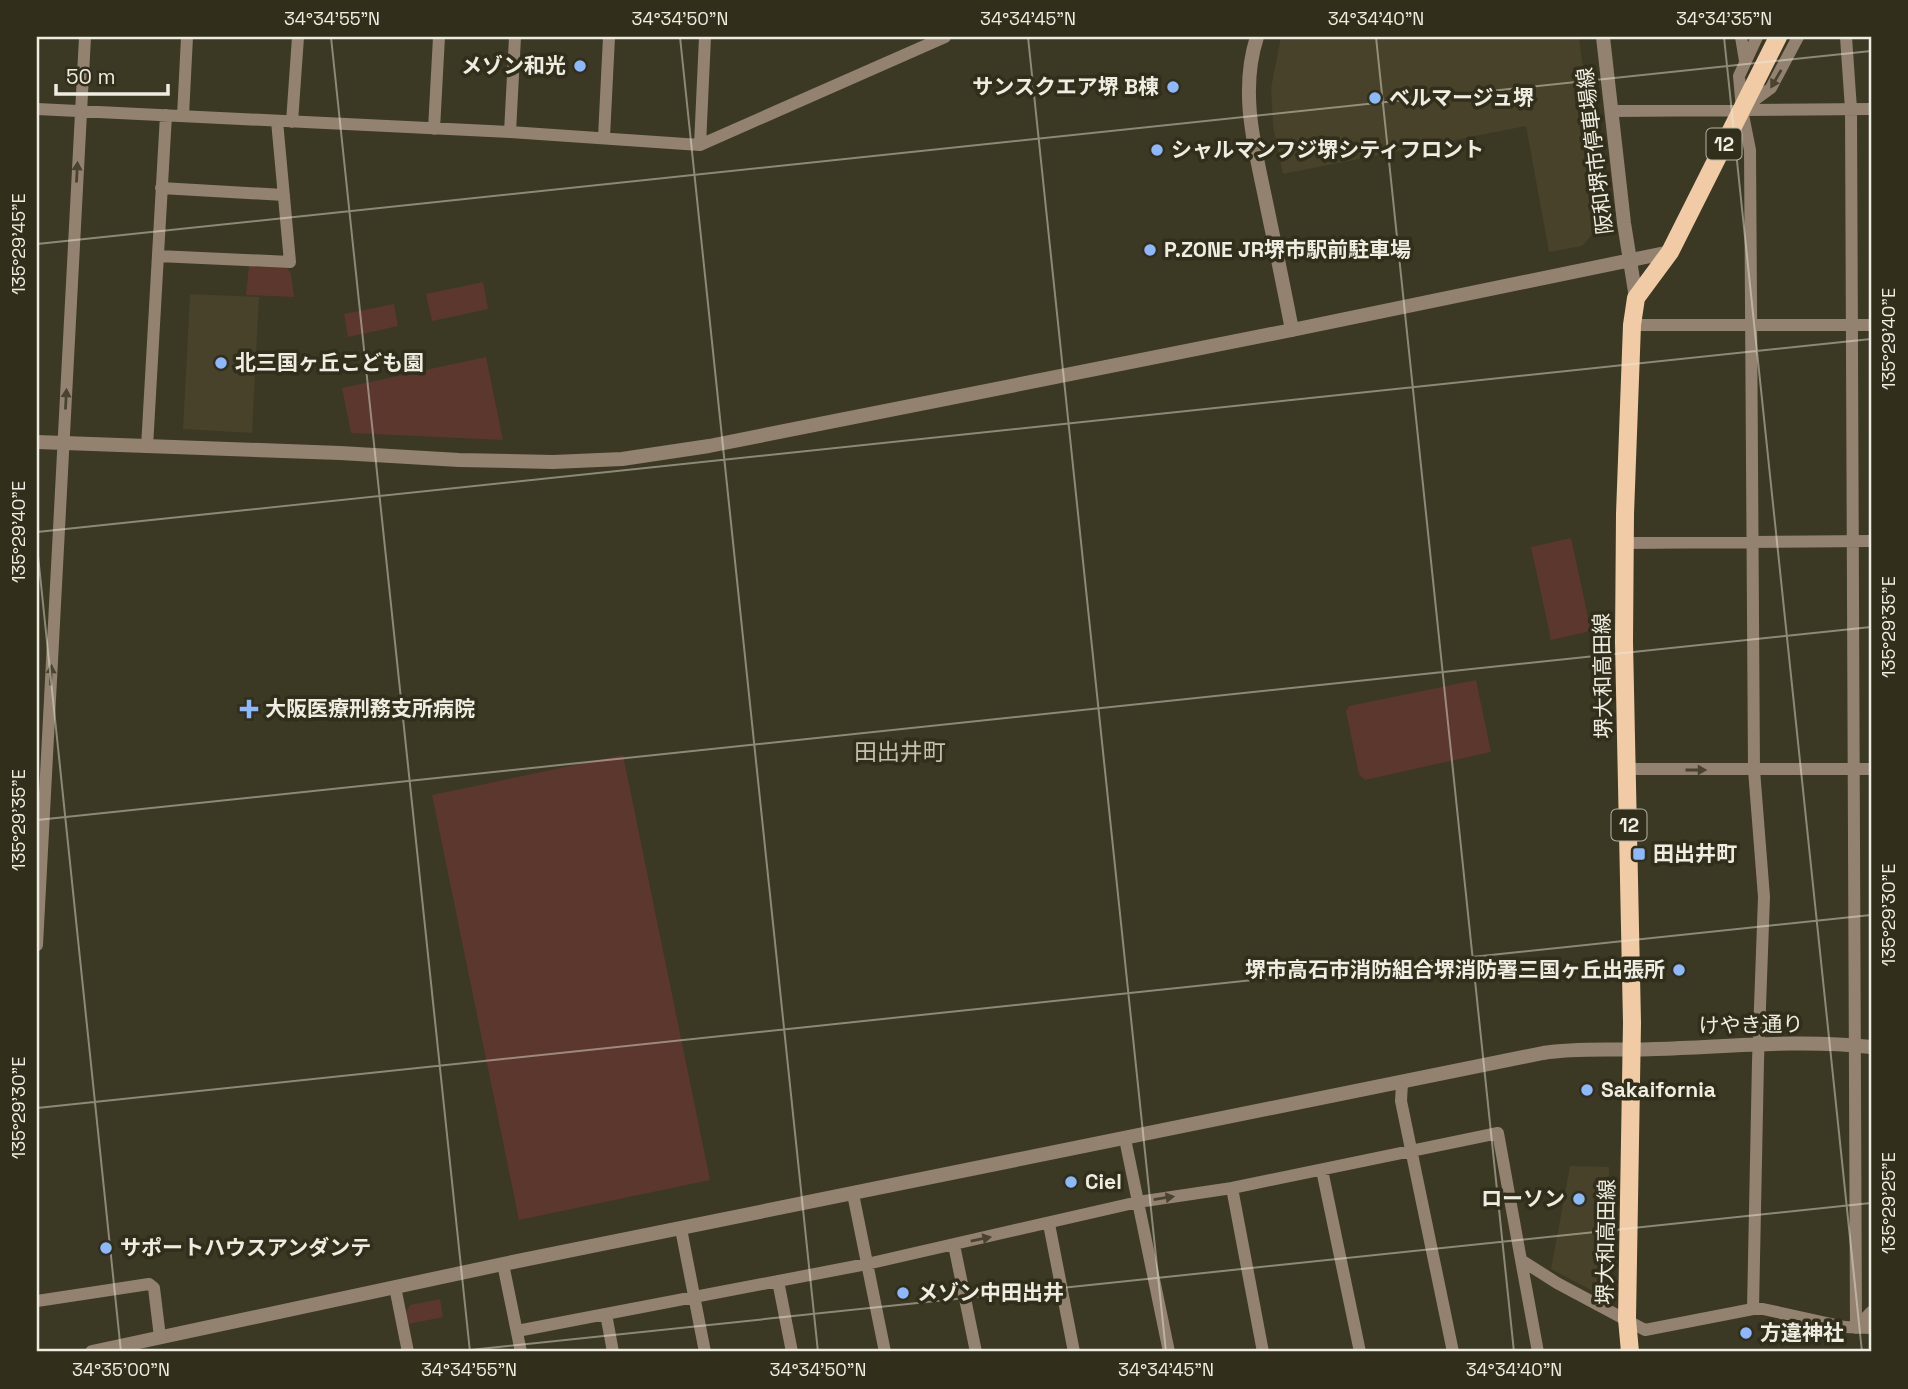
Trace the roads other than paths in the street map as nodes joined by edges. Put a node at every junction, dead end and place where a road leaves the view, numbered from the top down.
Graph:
1 (85, 37) edge
2 (187, 37) edge
3 (298, 37) edge
4 (439, 37) edge
5 (515, 37) edge
6 (609, 37) edge
7 (705, 37) edge
8 (944, 37) edge
9 (1257, 37) edge
10 (1603, 37) edge
11 (1741, 37) edge
12 (1757, 37) edge
13 (1777, 37) edge
14 (1798, 37) edge
15 (1846, 37) edge
16 (1745, 61) junction
17 (37, 109) edge
18 (1851, 109) junction
19 (1871, 109) edge
20 (1742, 110) junction
21 (80, 111) junction
22 (1612, 111) junction
23 (166, 115) junction
24 (183, 116) junction
25 (277, 121) junction
26 (292, 122) junction
27 (434, 129) junction
28 (510, 132) junction
29 (604, 137) junction
30 (700, 145) junction
31 (161, 188) junction
32 (284, 195) junction
33 (1670, 252) junction
34 (158, 256) junction
35 (1630, 260) junction
36 (1636, 298) junction
37 (1632, 325) junction
38 (1852, 325) junction
39 (1871, 325) edge
40 (1751, 326) junction
41 (1292, 330) junction
42 (37, 442) edge
43 (64, 444) junction
44 (147, 447) junction
45 (1751, 541) junction
46 (1853, 541) junction
47 (1871, 541) edge
48 (1625, 543) junction
49 (42, 743) edge
50 (1628, 769) junction
51 (1855, 769) junction
52 (1871, 769) edge
53 (1754, 770) junction
54 (37, 945) edge
55 (1759, 1045) junction
56 (1855, 1045) junction
57 (1871, 1047) edge
58 (1632, 1049) junction
59 (1402, 1083) junction
60 (1125, 1139) junction
61 (1412, 1150) junction
62 (1321, 1170) junction
63 (1232, 1188) junction
64 (853, 1194) junction
65 (1138, 1202) junction
66 (1049, 1224) junction
67 (681, 1229) junction
68 (954, 1245) junction
69 (1521, 1260) junction
70 (503, 1264) junction
71 (867, 1264) junction
72 (778, 1281) junction
73 (395, 1287) junction
74 (695, 1297) junction
75 (37, 1301) edge
76 (1753, 1309) junction
77 (1871, 1312) edge
78 (606, 1314) junction
79 (1627, 1319) junction
80 (1856, 1328) junction
81 (1871, 1328) edge
82 (517, 1331) junction
83 (160, 1337) junction
84 (126, 1348) edge
85 (92, 1352) edge
86 (408, 1352) edge
87 (521, 1352) edge
88 (613, 1352) edge
89 (705, 1352) edge
90 (792, 1352) edge
91 (885, 1352) edge
92 (976, 1352) edge
93 (1074, 1352) edge
94 (1169, 1352) edge
95 (1263, 1352) edge
96 (1360, 1352) edge
97 (1453, 1352) edge
98 (1538, 1352) edge
99 (1630, 1352) edge

1 - 21 street
2 - 24 street
3 - 26 street
4 - 27 street
5 - 28 street
6 - 29 street
7 - 30 street
8 - 30 street
9 - 41 street
10 - 22 street, 阪和堺市停車場線
11 - 16 street
12 - 16 street
13 - 20 main road, 堺大和高田線 / 12
14 -> 20 street
15 - 18 street
16 - 20 street
17 - 21 street
18 - 19 street
18 - 20 street
18 - 38 street
20 - 22 street
20 - 33 main road, 堺大和高田線 / 12
20 - 40 street
21 - 23 street
43 -> 21 street
22 - 35 street, 阪和堺市停車場線
23 - 24 street
23 - 31 street
24 - 25 street
25 - 26 street
25 - 32 street
26 - 27 street
27 - 28 street
28 - 29 street
29 - 30 street
31 - 32 street
31 - 34 street
32 - 34 street
33 - 35 street
33 - 36 main road, 堺大和高田線 / 12
34 - 44 street
35 - 36 street, 阪和堺市停車場線
35 - 41 street
36 - 37 main road, 堺大和高田線 / 12
37 - 40 street
37 - 48 main road, 堺大和高田線 / 12
38 - 39 street
38 - 40 street
38 - 46 street
40 - 45 street
41 - 44 street
42 - 43 street
43 - 44 street
49 -> 43 street
45 - 46 street
45 - 48 street
45 - 53 street
46 - 47 street
46 - 51 street
48 - 50 main road, 堺大和高田線 / 12
49 - 54 street
50 -> 53 street
50 - 58 main road, 堺大和高田線 / 12
51 - 52 street
51 - 53 street
51 - 56 street
53 - 55 street
55 - 56 street, けやき通り
55 - 58 street, けやき通り
55 - 76 street
56 - 57 street, けやき通り
56 - 80 street
58 - 59 street, けやき通り
58 - 79 main road, 堺大和高田線 / 12
59 - 60 street, けやき通り
59 - 61 street
60 - 64 street, けやき通り
60 - 65 street
61 - 62 street
61 - 69 street
61 - 97 street
62 - 63 street
62 - 96 street
65 -> 63 street
63 - 95 street
64 - 67 street, けやき通り
64 - 71 street
65 - 66 street
65 - 94 street
68 -> 66 street
66 - 93 street
67 - 70 street, けやき通り
67 - 74 street
68 - 71 street
68 - 92 street
69 - 79 street
69 - 98 street
70 - 73 street, けやき通り
70 - 82 street
71 - 72 street
71 - 91 street
72 - 74 street
72 - 90 street
73 - 83 street, けやき通り
73 - 86 street
74 - 78 street
74 - 89 street
75 - 83 street
76 - 79 street
76 - 80 street
77 - 80 street
78 - 82 street
78 - 88 street
79 - 99 main road, 堺大和高田線 / 12
80 - 81 street
82 - 87 street
83 - 84 street, けやき通り
84 - 85 street, けやき通り

